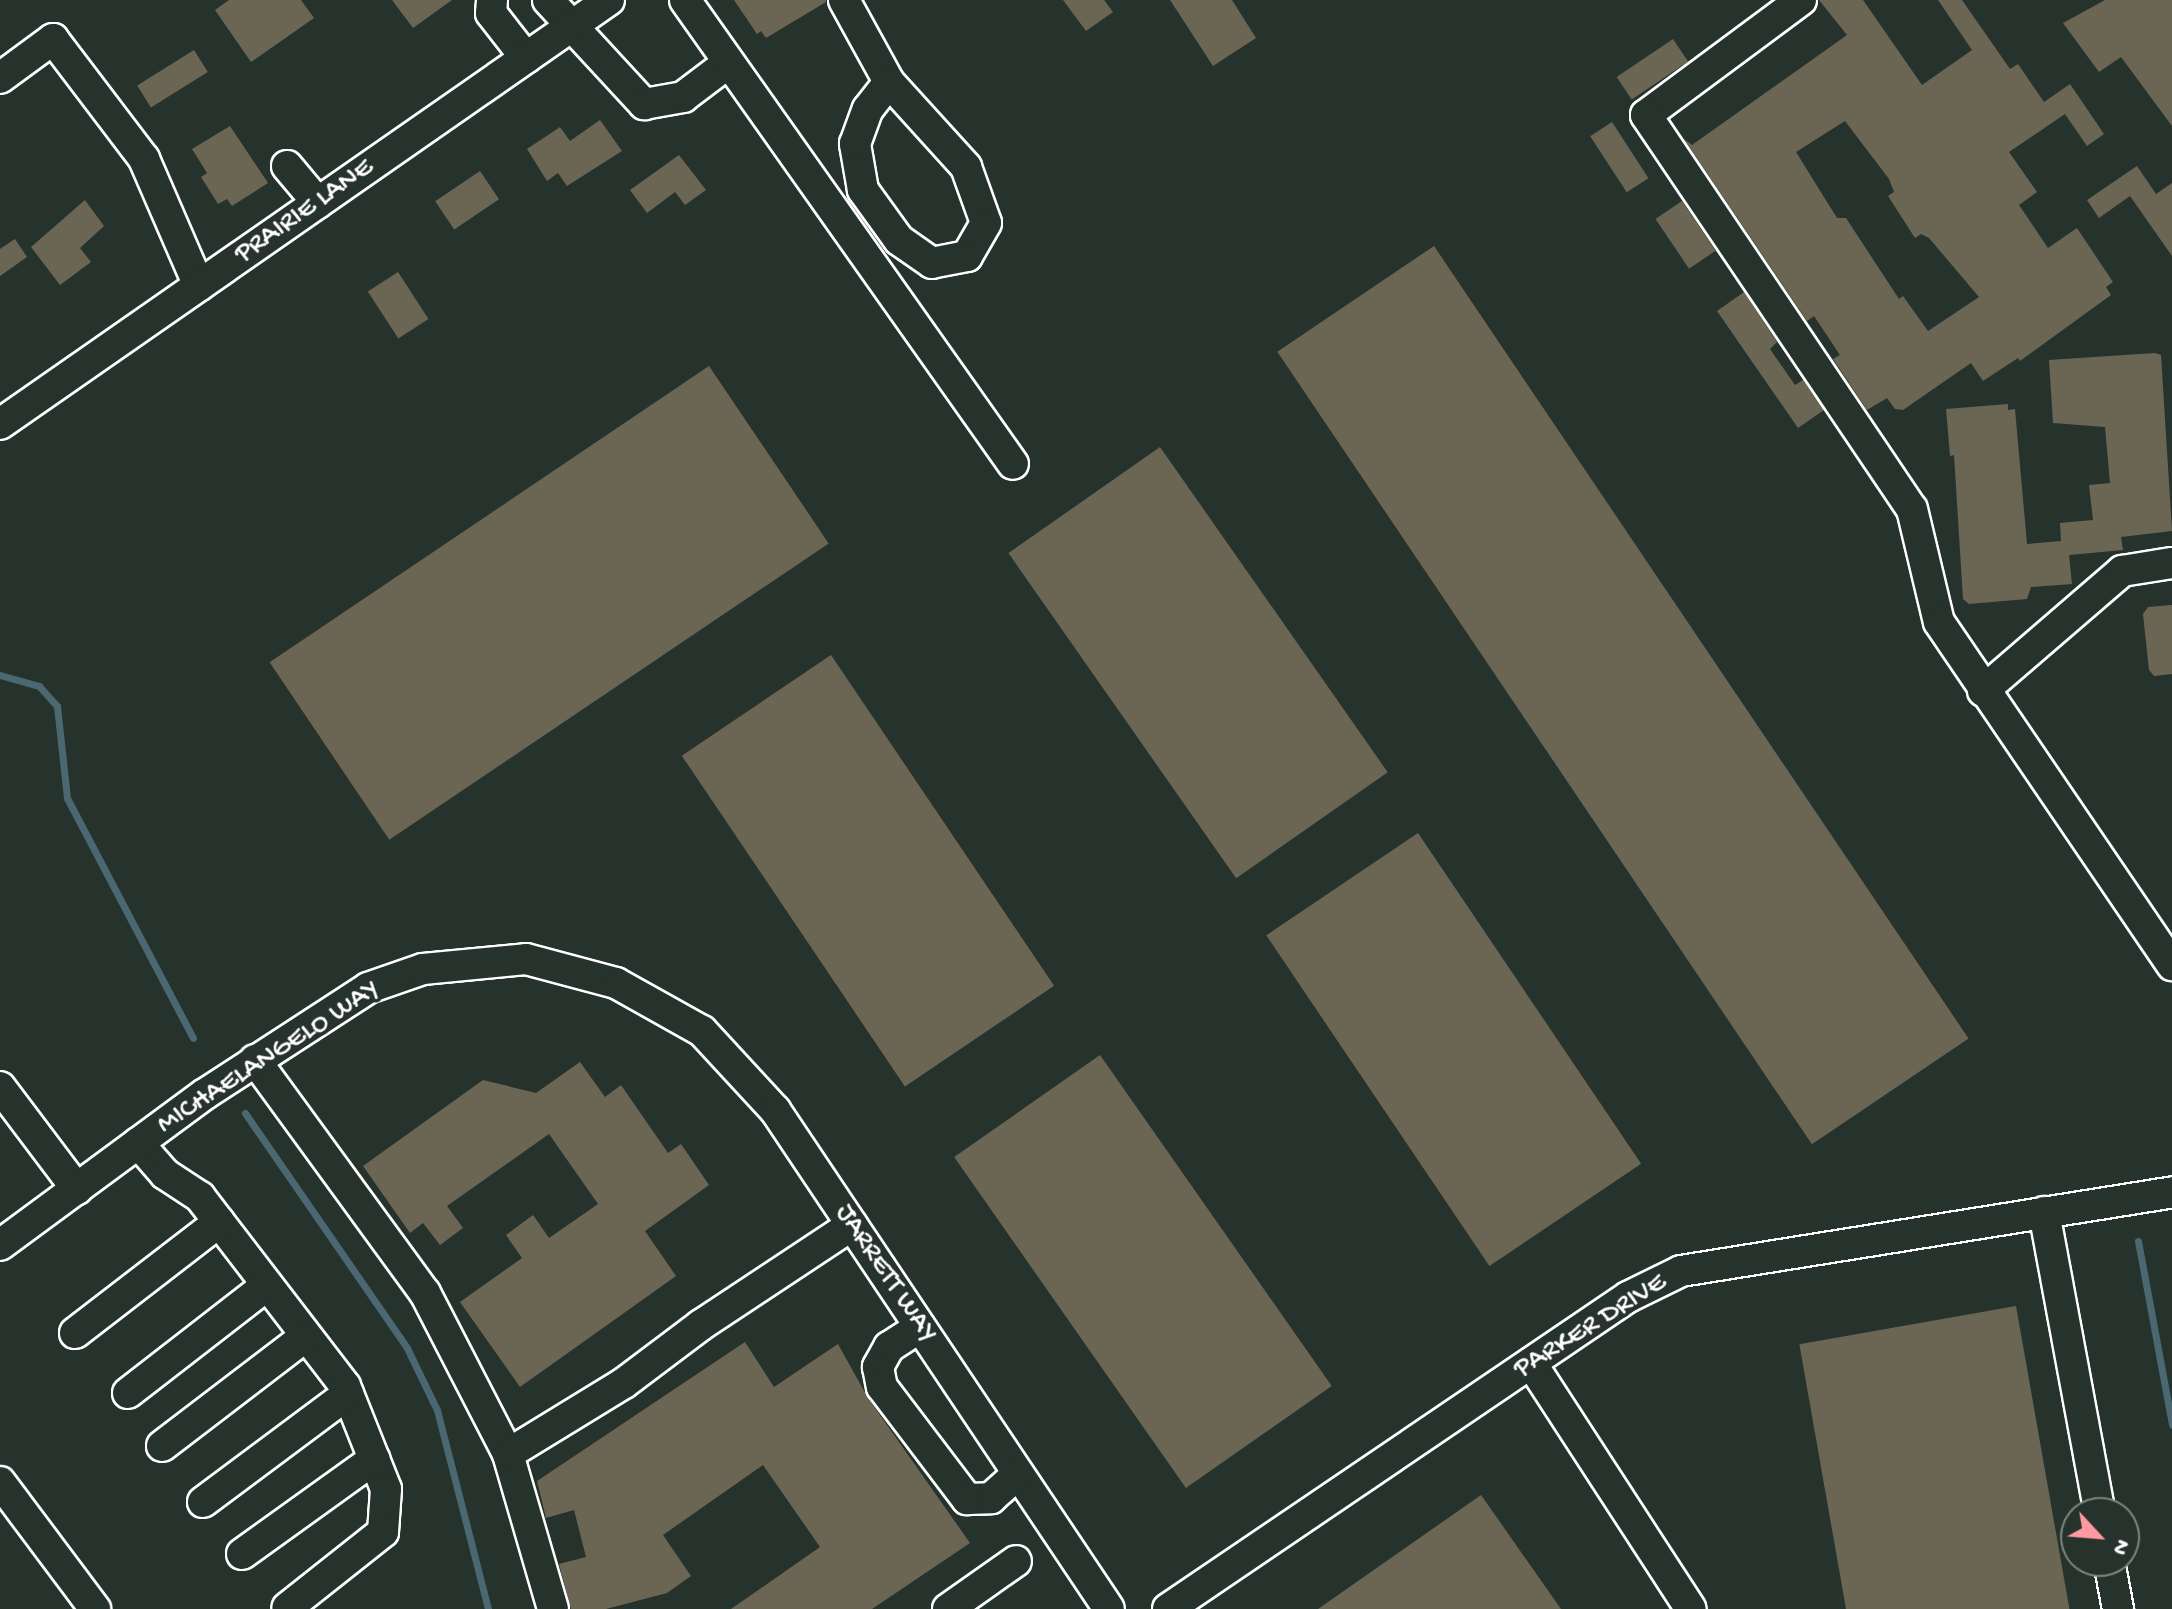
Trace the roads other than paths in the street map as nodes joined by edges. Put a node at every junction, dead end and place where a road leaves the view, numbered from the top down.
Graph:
1 (492, 0) edge
2 (548, 0) edge
3 (609, 0) edge
4 (685, 0) edge
5 (844, 0) edge
6 (1801, 0) edge
7 (575, 23) junction
8 (526, 58) junction
9 (728, 63) junction
10 (0, 78) edge
11 (889, 82) junction
12 (287, 166) dead end
13 (318, 203) junction
14 (199, 286) junction
15 (5, 413) edge
16 (1013, 464) dead end
17 (2172, 563) edge
18 (1983, 691) junction
19 (2172, 965) edge
20 (616, 983) joint
21 (255, 1060) junction
22 (0, 1087) edge
23 (138, 1143) junction
24 (77, 1189) junction
25 (2172, 1192) edge
26 (2044, 1212) junction
27 (219, 1222) junction
28 (852, 1225) junction
29 (0, 1245) edge
30 (267, 1285) junction
31 (920, 1327) junction
32 (75, 1333) dead end
33 (306, 1336) junction
34 (1531, 1363) junction
35 (128, 1393) dead end
36 (348, 1394) junction
37 (162, 1446) dead end
38 (508, 1454) junction
39 (374, 1459) junction
40 (1018, 1474) junction
41 (0, 1482) edge
42 (2097, 1497) edge
43 (203, 1502) dead end
44 (242, 1554) dead end
45 (1016, 1561) dead end
46 (2112, 1577) edge
47 (1179, 1606) edge
48 (287, 1608) edge
49 (95, 1609) edge
50 (553, 1609) edge
51 (948, 1609) edge
52 (1109, 1609) edge
53 (1691, 1609) edge
54 (2118, 1609) edge

1 - 8 street
2 - 7 street
3 - 7 street, PRAIRIE LANE
4 - 9 street
5 - 11 street
6 - 18 street
7 - 8 street, PRAIRIE LANE
7 - 9 street
8 - 13 street, PRAIRIE LANE
9 - 16 street
10 - 14 street
11 - 11 street
12 - 13 street
13 - 14 street, PRAIRIE LANE
14 - 15 street, PRAIRIE LANE
17 - 18 street
18 - 19 street
20 - 21 street, MICHAELANGELO WAY
20 - 28 street, JARRETT WAY
21 - 23 street, MICHAELANGELO WAY
21 - 38 street
22 - 24 street
23 - 24 street, MICHAELANGELO WAY
23 - 27 street
24 - 29 street, MICHAELANGELO WAY
25 - 26 street, PARKER DRIVE
26 - 34 street, PARKER DRIVE
26 - 42 street
27 - 30 street
27 - 32 street
28 - 31 street, JARRETT WAY
28 - 38 street
30 - 33 street
30 - 35 street
31 - 40 street, JARRETT WAY
31 - 40 street
33 - 36 street
33 - 37 street
34 - 47 street, PARKER DRIVE
34 - 53 street
36 - 39 street
36 - 43 street
38 - 50 street
39 - 44 street
39 - 48 street
40 - 52 street, JARRETT WAY
41 - 49 street
45 - 51 street
46 - 54 street

